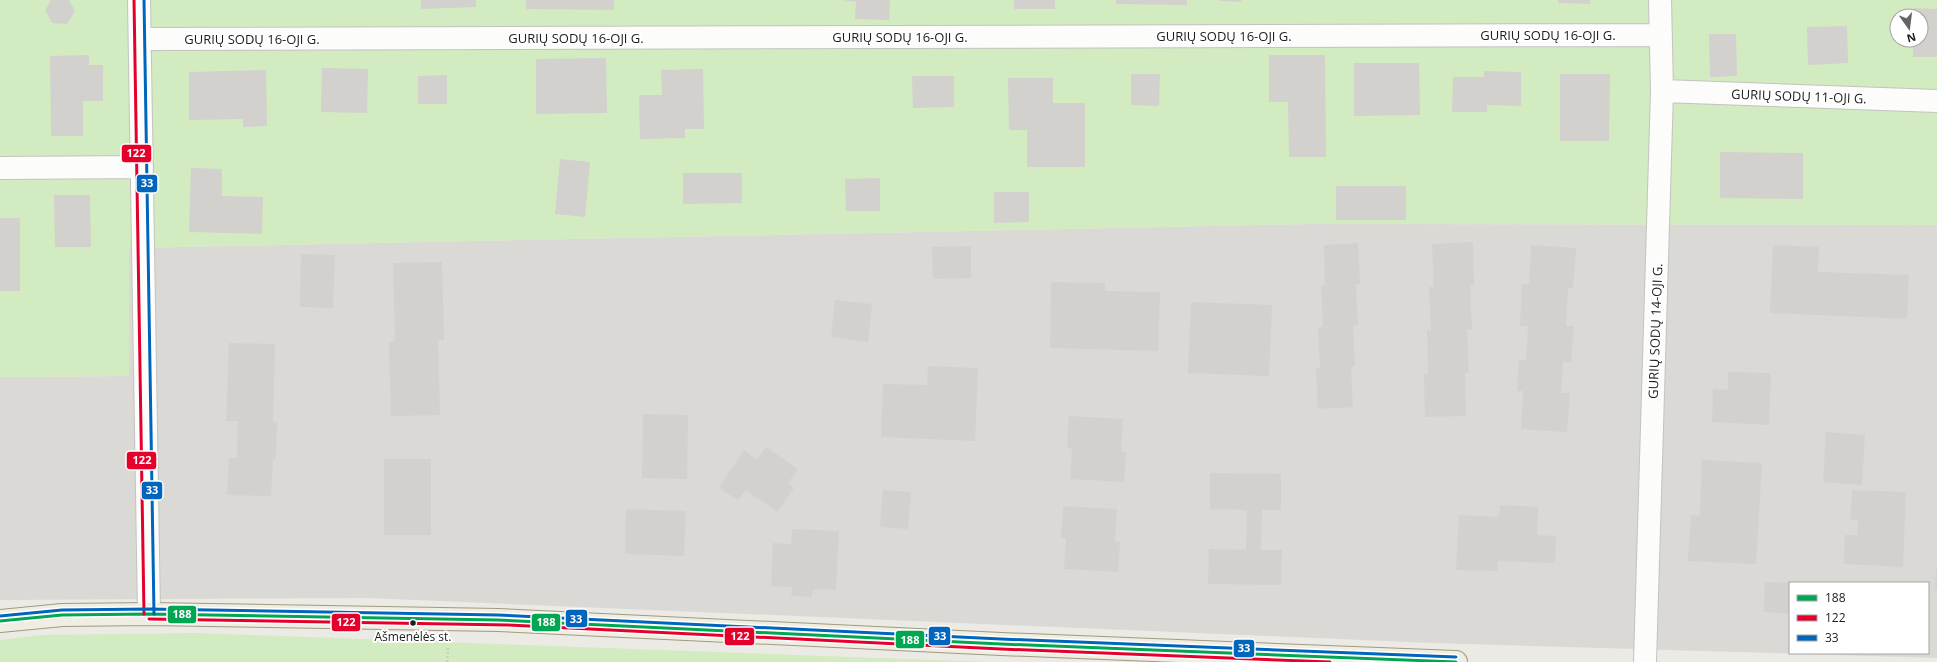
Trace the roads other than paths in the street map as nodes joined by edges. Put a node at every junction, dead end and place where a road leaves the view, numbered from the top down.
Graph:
1 (140, 0) edge
2 (1660, 0) edge
3 (1661, 35) junction
4 (140, 39) junction
5 (1662, 91) junction
6 (1937, 101) edge
7 (142, 167) junction
8 (0, 168) edge
9 (149, 614) junction
10 (0, 620) edge
11 (1456, 662) edge
12 (1645, 662) edge

1 - 4 street
2 - 3 street, GURIŲ SODŲ 14-OJI G.
3 - 4 street, GURIŲ SODŲ 16-OJI G.
3 - 5 street, GURIŲ SODŲ 14-OJI G.
4 - 7 street
5 - 6 street, GURIŲ SODŲ 11-OJI G.
5 - 12 street, GURIŲ SODŲ 14-OJI G.
7 - 8 street
7 - 9 street
9 - 10 main road
9 - 11 main road

